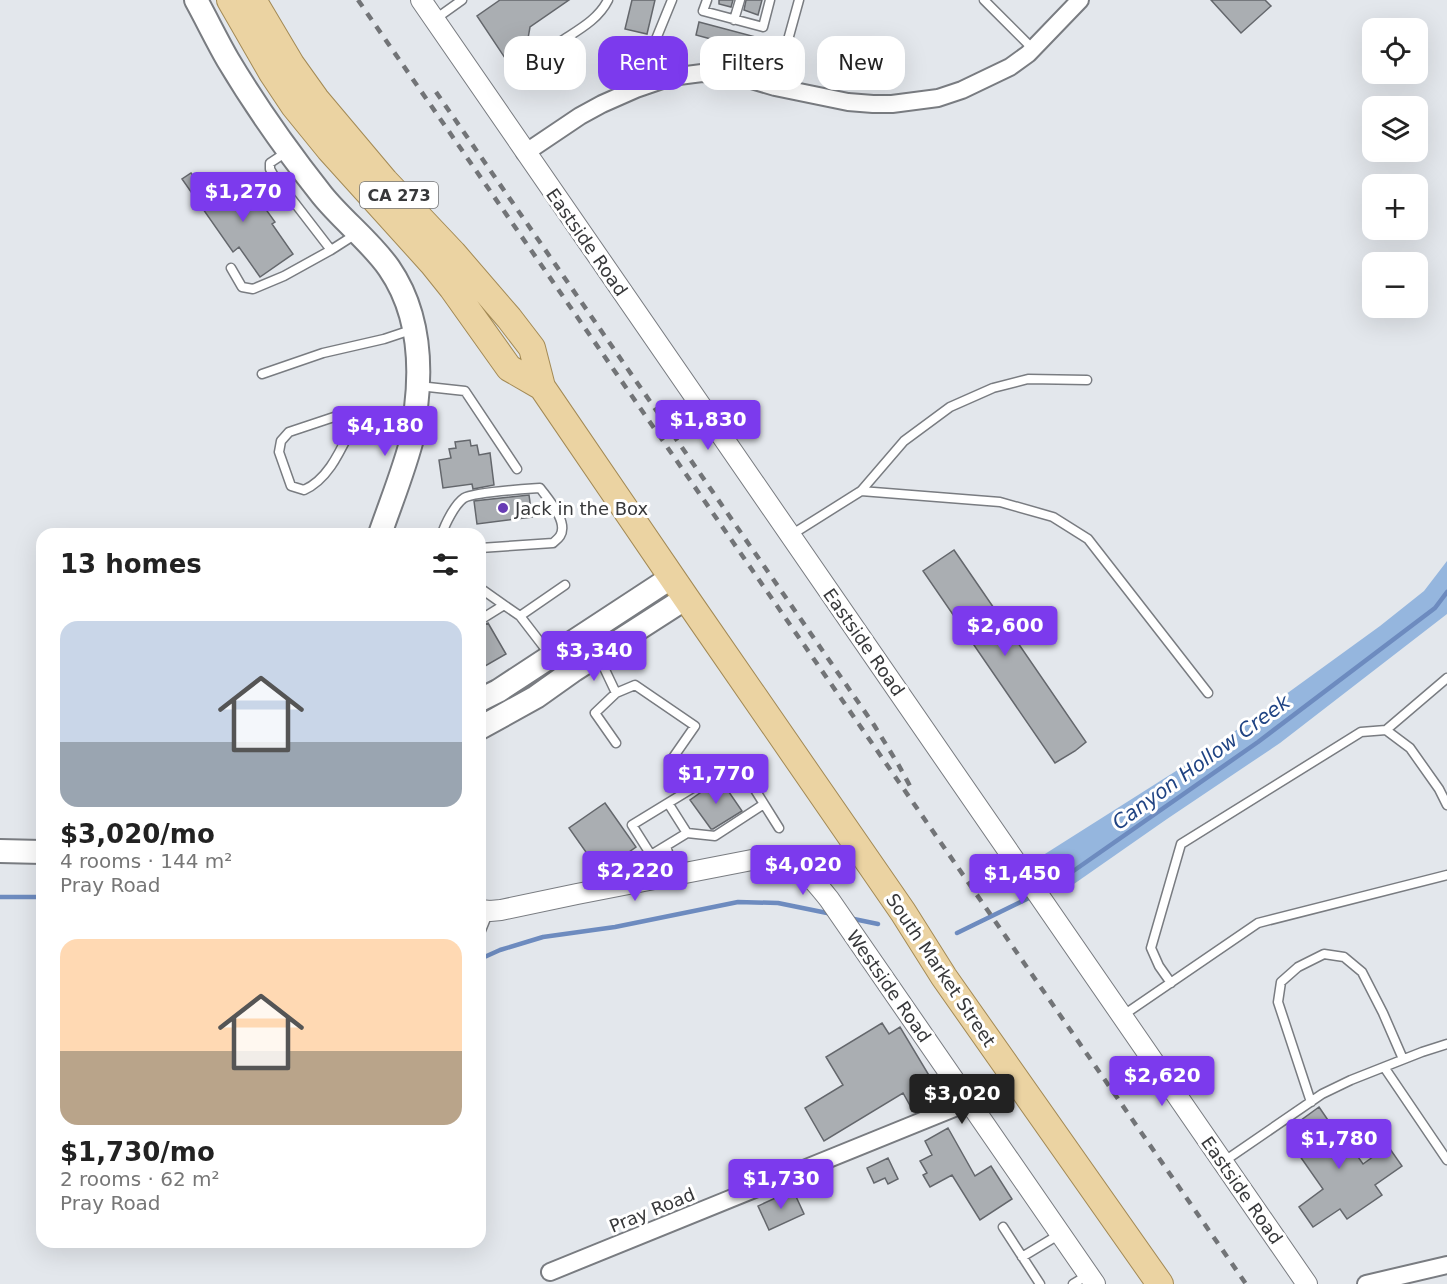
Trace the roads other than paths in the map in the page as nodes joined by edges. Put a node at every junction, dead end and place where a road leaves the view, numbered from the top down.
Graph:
1 (196, 0) edge
2 (230, 0) edge
3 (253, 0) edge
4 (421, 0) edge
5 (462, 0) edge
6 (608, 0) edge
7 (672, 0) edge
8 (707, 0) edge
9 (740, 0) edge
10 (770, 0) edge
11 (799, 0) edge
12 (984, 0) edge
13 (1080, 0) edge
14 (434, 20) junction
15 (734, 20) junction
16 (569, 36) edge
17 (657, 36) edge
18 (789, 36) edge
19 (1033, 49) junction
20 (634, 90) edge
21 (790, 90) edge
22 (288, 151) junction
23 (525, 153) junction
24 (357, 233) junction
25 (331, 250) junction
26 (231, 268) dead end
27 (415, 329) junction
28 (262, 374) dead end
29 (1087, 380) dead end
30 (418, 386) junction
31 (542, 387) junction
32 (353, 425) junction
33 (411, 440) junction
34 (517, 469) dead end
35 (861, 491) junction
36 (383, 528) edge
37 (444, 528) edge
38 (790, 536) junction
39 (486, 548) edge
40 (565, 585) dead end
41 (679, 588) junction
42 (486, 592) edge
43 (504, 605) junction
44 (520, 615) junction
45 (486, 616) edge
46 (598, 655) junction
47 (551, 656) junction
48 (1447, 678) edge
49 (616, 693) junction
50 (1208, 693) dead end
51 (486, 697) edge
52 (486, 725) edge
53 (1386, 730) junction
54 (616, 743) dead end
55 (670, 762) dead end
56 (668, 803) junction
57 (764, 804) junction
58 (1447, 806) edge
59 (779, 828) dead end
60 (687, 833) junction
61 (666, 846) junction
62 (0, 852) edge
63 (36, 852) edge
64 (675, 875) junction
65 (1447, 875) edge
66 (486, 910) edge
67 (1171, 983) junction
68 (1121, 1016) junction
69 (1447, 1044) edge
70 (1403, 1059) junction
71 (1384, 1067) junction
72 (969, 1102) junction
73 (1311, 1102) junction
74 (1447, 1160) edge
75 (1223, 1162) junction
76 (1003, 1227) dead end
77 (1060, 1234) junction
78 (1022, 1257) junction
79 (1447, 1265) edge
80 (551, 1275) dead end
81 (1086, 1281) edge
82 (1040, 1284) edge
83 (1160, 1284) edge
84 (1307, 1284) edge
85 (1366, 1284) edge

1 - 22 main road
2 - 31 main road, South Market Street / CA 273
3 - 31 main road, South Market Street / CA 273
4 - 14 street, Eastside Road
5 - 14 lane
6 - 16 lane
7 - 17 lane
8 - 15 lane
9 - 15 lane
10 - 15 lane
11 - 18 lane
12 - 19 lane
13 - 19 street
14 - 23 street, Eastside Road
19 - 21 street
20 - 23 street
22 - 24 main road
22 - 25 lane
23 - 38 street, Eastside Road
24 - 25 lane
24 - 27 main road
25 - 26 lane
27 - 28 lane
27 - 30 main road
29 - 35 lane
30 - 33 main road
30 - 34 lane
31 - 41 main road, South Market Street / CA 273
32 - 32 lane
32 - 33 lane
33 - 36 main road
35 - 38 lane
35 - 50 lane
37 - 39 lane
38 - 68 street, Eastside Road
40 - 44 lane
41 - 46 main road
41 - 47 main road
41 - 83 main road, South Market Street / CA 273
42 - 43 lane
43 - 44 lane
43 - 45 lane
44 - 47 lane
46 - 49 lane
46 - 52 main road
47 - 51 main road
48 - 53 lane
49 - 54 lane
49 - 55 lane
53 - 58 lane
53 - 67 lane
56 - 57 lane
56 - 60 lane
56 - 61 lane
57 - 59 lane
57 - 60 lane
60 - 61 lane
61 - 64 lane
62 - 63 main road
64 - 66 street
64 - 72 street, Westside Road
65 - 67 lane
67 - 68 lane
68 - 75 street, Eastside Road
69 - 70 lane
70 - 71 lane
70 - 73 lane
71 - 73 lane
71 - 74 lane
72 - 77 street, Westside Road
72 - 80 street, Pray Road
73 - 75 lane
75 - 84 street, Eastside Road
76 - 78 lane
77 - 78 lane
77 - 81 street, Westside Road
78 - 82 lane
79 - 85 street

